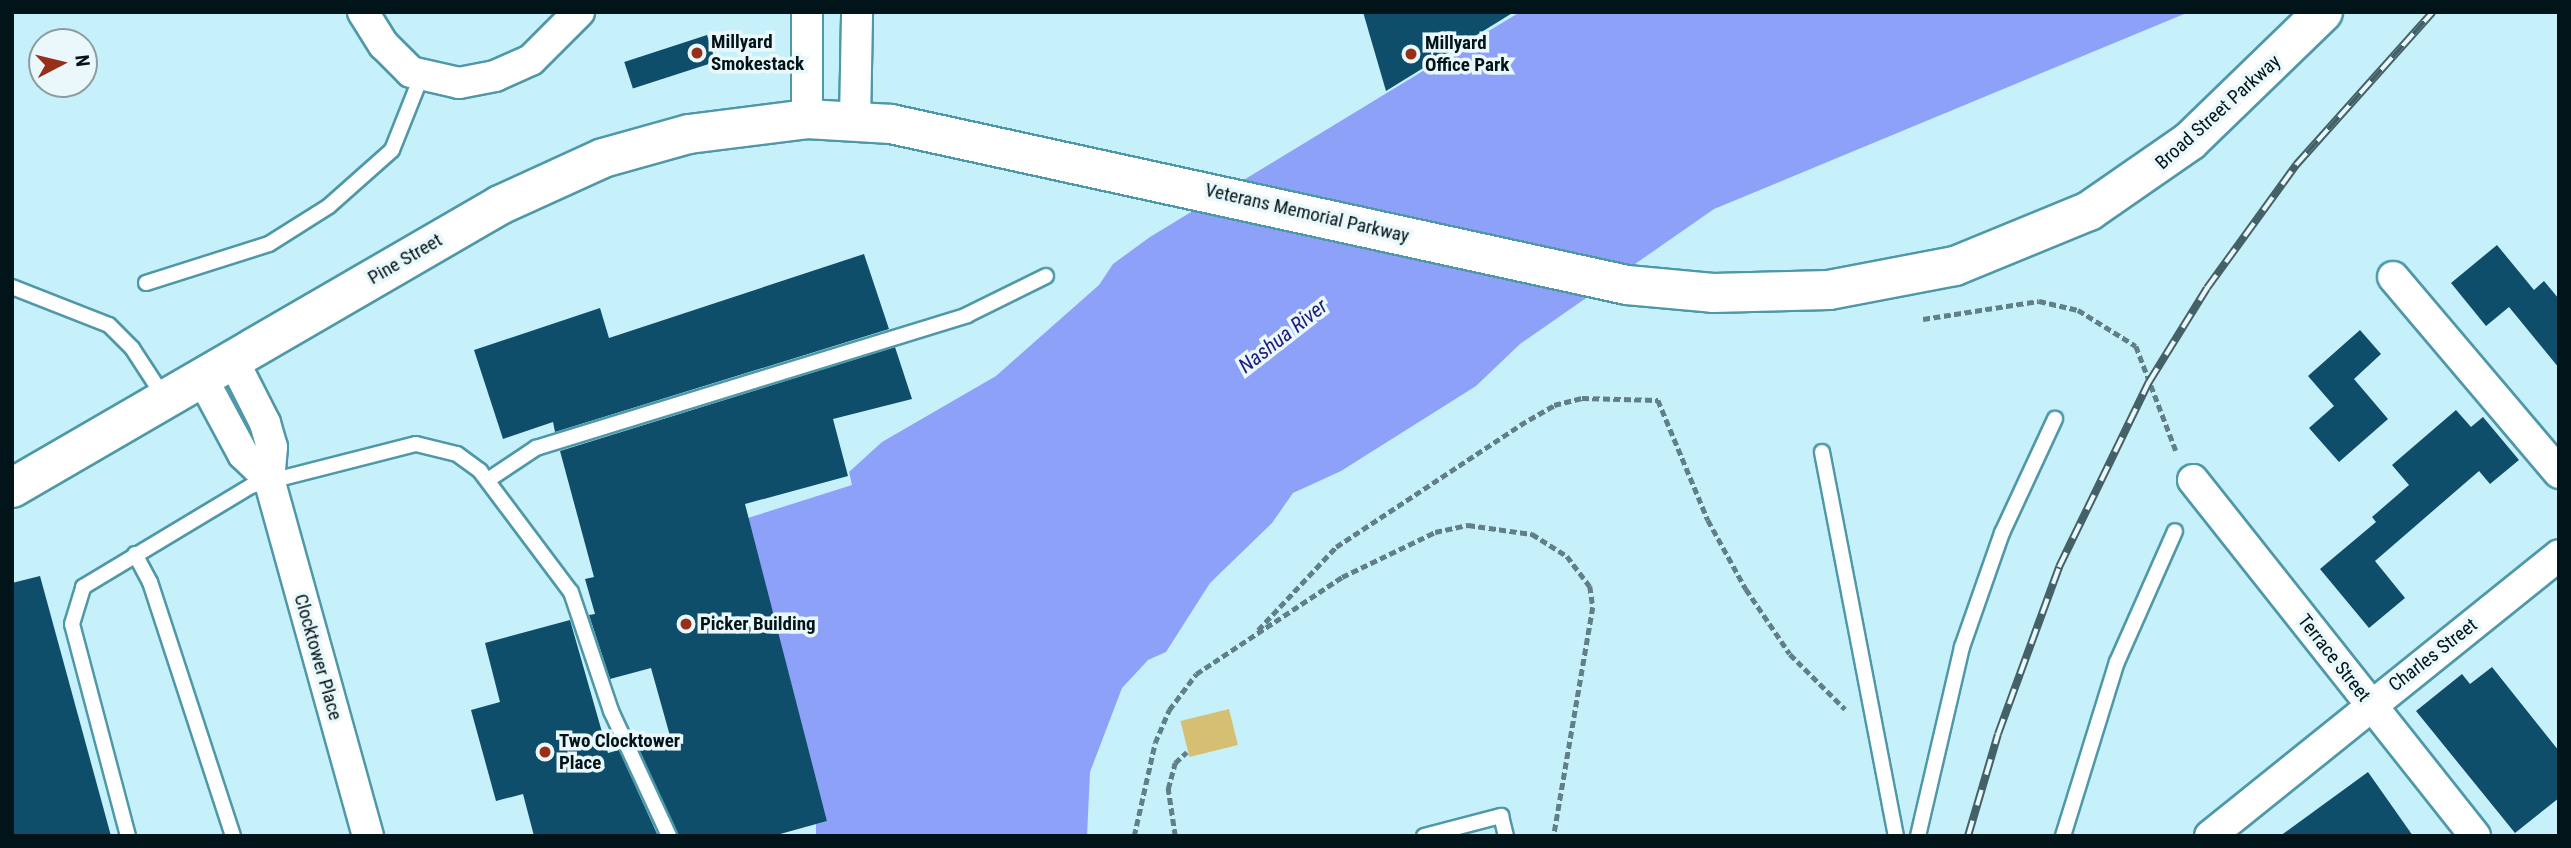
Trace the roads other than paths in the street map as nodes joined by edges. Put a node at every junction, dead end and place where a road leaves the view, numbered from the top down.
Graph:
1 (363, 12) edge
2 (579, 12) edge
3 (807, 12) edge
4 (857, 12) edge
5 (2323, 12) edge
6 (421, 76) junction
7 (831, 120) junction
8 (1046, 276) dead end
9 (2393, 277) dead end
10 (146, 283) dead end
11 (13, 286) edge
12 (1784, 293) joint
13 (216, 367) junction
14 (164, 397) junction
15 (2055, 419) dead end
16 (1822, 452) dead end
17 (2559, 473) edge
18 (269, 479) junction
19 (488, 480) junction
20 (2193, 480) road end
21 (12, 488) edge
22 (2175, 531) dead end
23 (135, 554) junction
24 (2559, 555) edge
25 (2371, 705) junction
26 (128, 836) edge
27 (233, 836) edge
28 (368, 836) edge
29 (669, 836) edge
30 (1424, 836) edge
31 (1506, 836) edge
32 (1896, 836) edge
33 (1917, 836) edge
34 (2063, 836) edge
35 (2210, 836) edge
36 (2475, 836) edge

1 - 6 street
2 - 6 street
3 - 7 street
4 - 7 street
5 - 12 main road, Broad Street Parkway
6 - 10 lane
7 - 12 main road, Veterans Memorial Parkway
7 - 13 main road, Pine Street
8 - 19 lane
9 - 17 street
11 - 14 lane
13 - 14 main road, Pine Street
13 - 18 street, Clocktower Place
14 - 21 main road, Pine Street
15 - 33 lane
16 - 32 lane
18 - 19 lane
18 - 23 lane
18 - 28 street, Clocktower Place
19 - 29 lane
20 - 25 street, Terrace Street
22 - 34 lane
23 - 26 lane
23 - 27 lane
24 - 25 street, Charles Street
25 - 35 street, Charles Street
25 - 36 street, Terrace Street
30 - 31 lane

